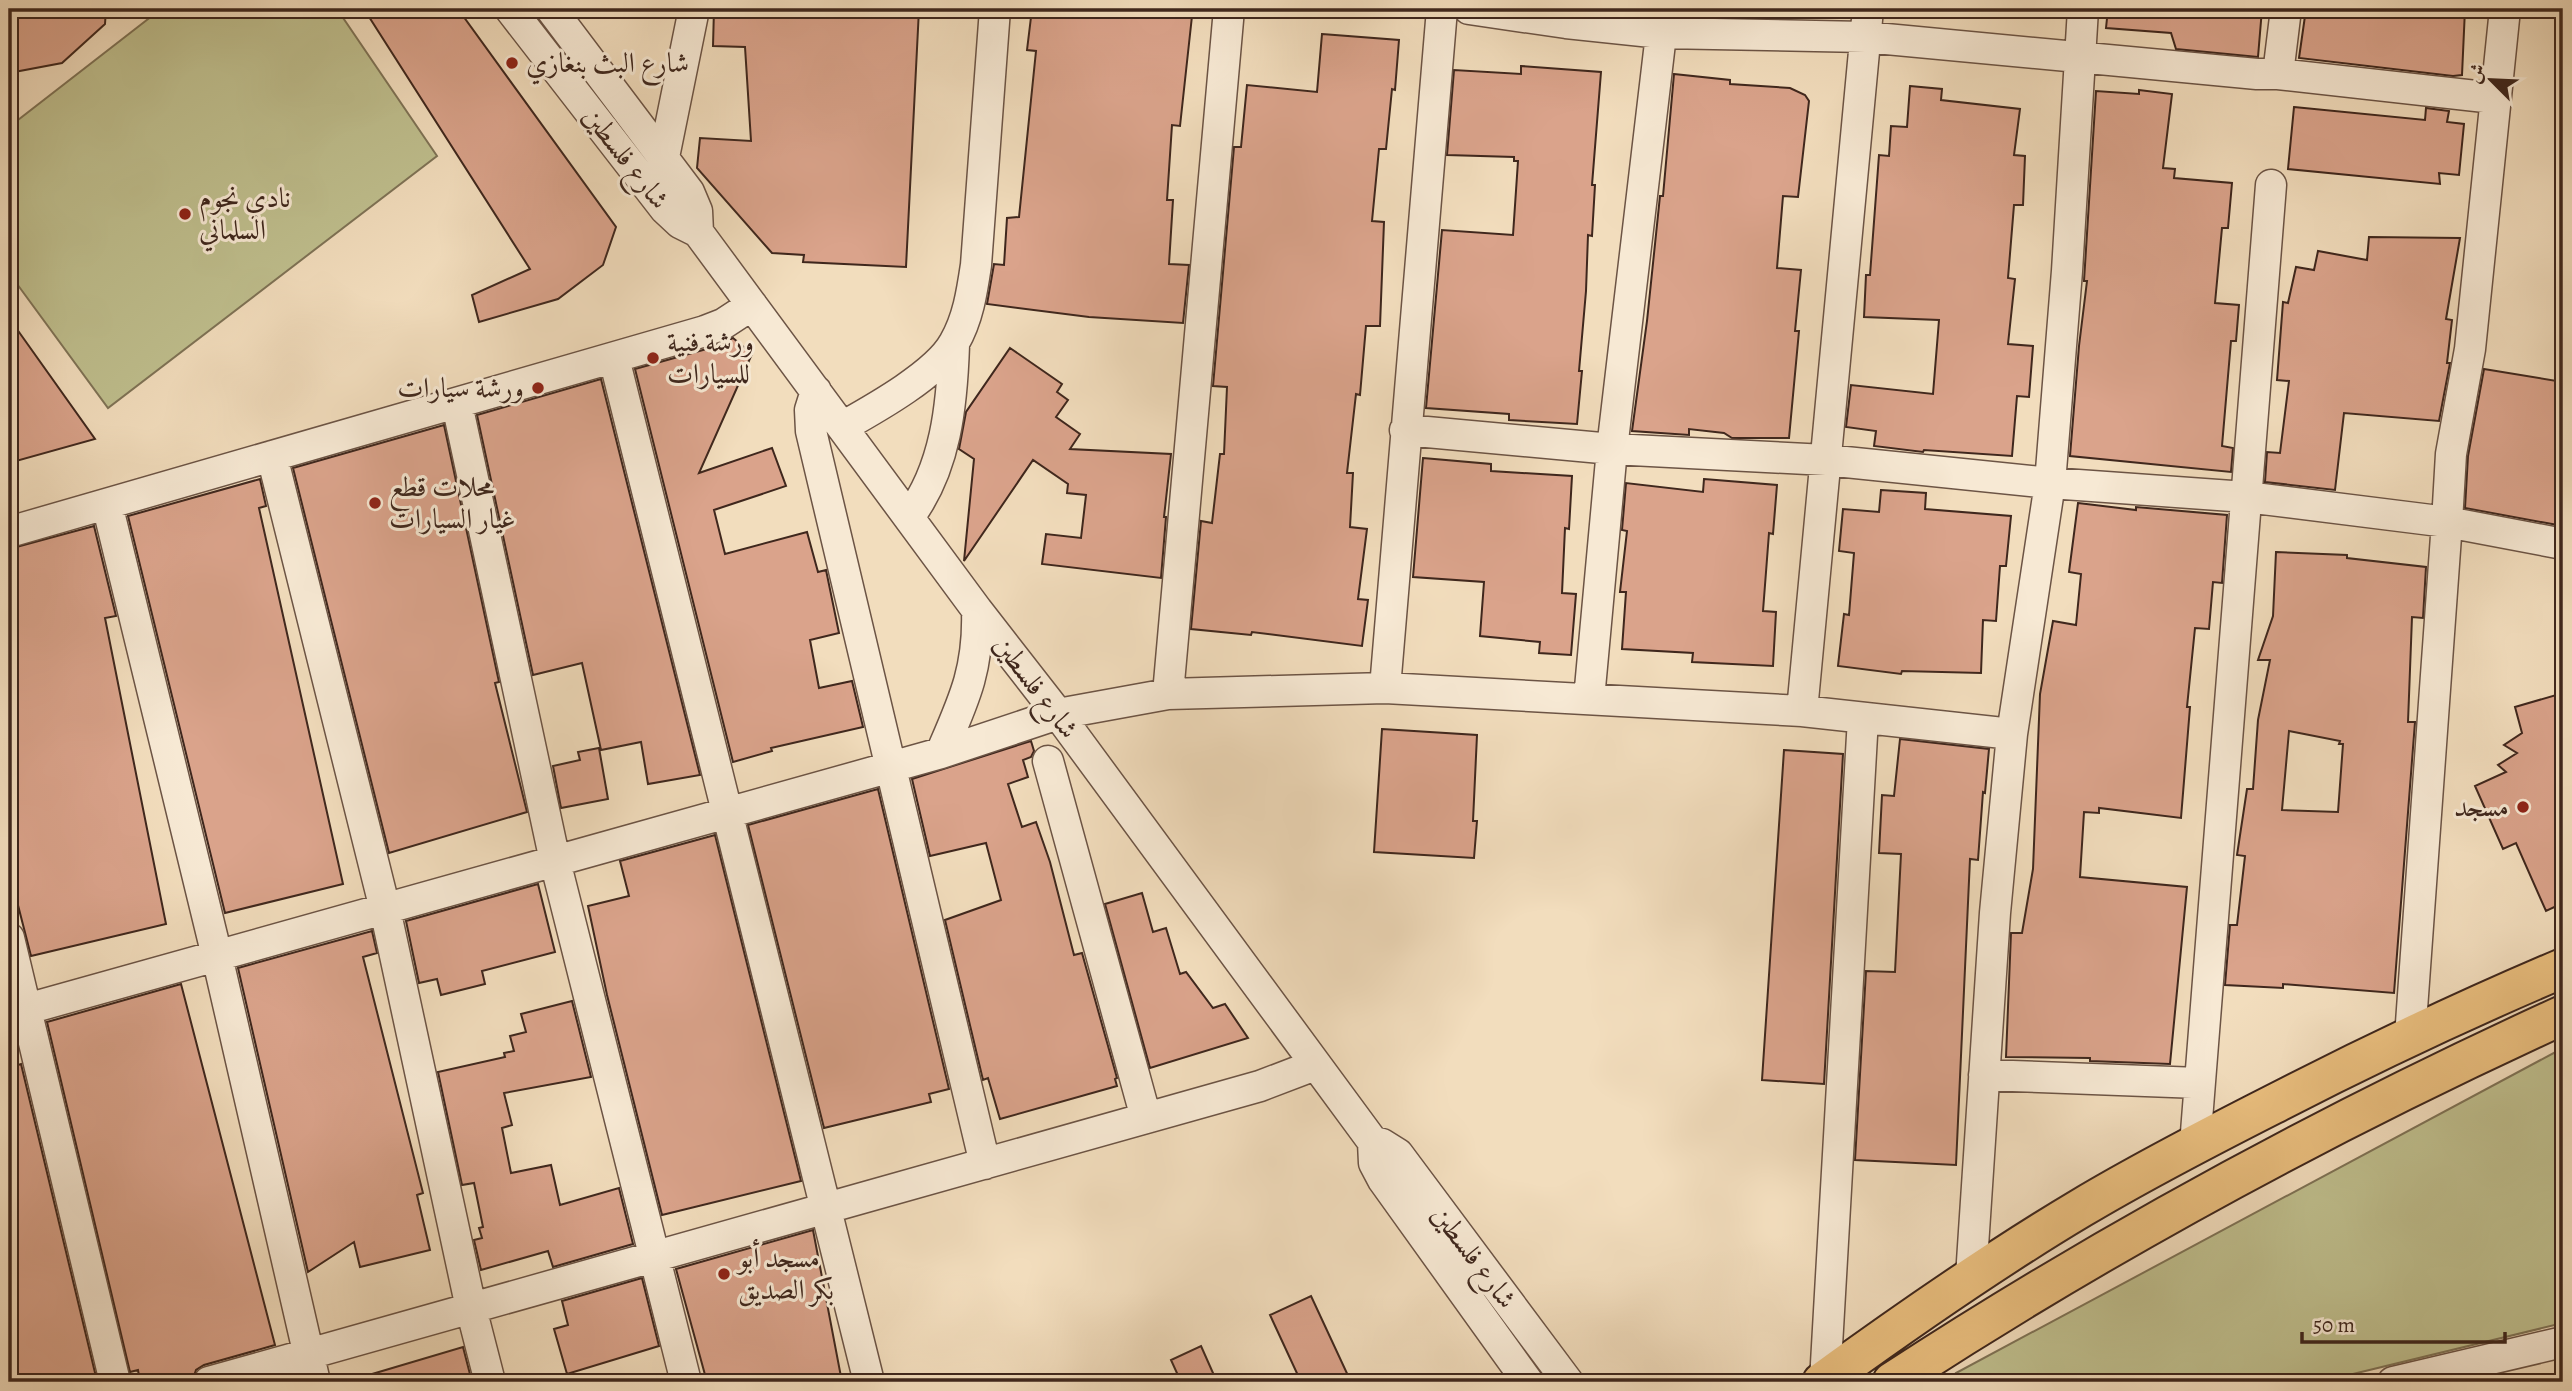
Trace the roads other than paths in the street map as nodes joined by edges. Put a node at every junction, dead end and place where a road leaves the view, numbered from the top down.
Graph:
1 (510, 9) edge
2 (551, 9) edge
3 (694, 9) edge
4 (995, 9) edge
5 (1229, 9) edge
6 (1442, 9) edge
7 (1469, 9) edge
8 (2083, 9) edge
9 (2286, 9) edge
10 (2505, 9) edge
11 (1662, 21) edge
12 (1866, 23) edge
13 (2079, 56) junction
14 (2278, 74) junction
15 (2494, 98) junction
16 (664, 157) junction
17 (2271, 185) dead end
18 (698, 232) junction
19 (752, 304) junction
20 (954, 345) junction
21 (614, 358) junction
22 (816, 391) junction
23 (457, 404) junction
24 (842, 427) junction
25 (1405, 430) junction
26 (1612, 449) junction
27 (272, 456) junction
28 (1826, 460) junction
29 (2050, 483) junction
30 (2246, 497) junction
31 (107, 504) junction
32 (909, 517) junction
33 (2447, 522) junction
34 (9, 532) edge
35 (2563, 544) edge
36 (977, 610) junction
37 (1385, 688) junction
38 (1168, 694) junction
39 (1588, 699) junction
40 (1802, 711) junction
41 (1058, 714) junction
42 (1863, 718) junction
43 (2012, 734) junction
44 (941, 753) junction
45 (1048, 761) dead end
46 (891, 767) junction
47 (727, 813) junction
48 (555, 861) junction
49 (384, 909) junction
50 (9, 938) edge
51 (217, 956) junction
52 (2563, 968) edge
53 (18, 1012) edge
54 (2563, 1015) edge
55 (2410, 1037) junction
56 (1315, 1065) junction
57 (1984, 1075) junction
58 (2199, 1083) junction
59 (1146, 1118) junction
60 (1373, 1142) junction
61 (2195, 1144) junction
62 (985, 1164) junction
63 (826, 1208) junction
64 (654, 1257) junction
65 (1971, 1277) junction
66 (471, 1308) junction
67 (2563, 1342) edge
68 (312, 1368) edge
69 (2455, 1375) edge
70 (1823, 1381) edge
71 (115, 1382) edge
72 (209, 1382) edge
73 (490, 1382) edge
74 (686, 1382) edge
75 (869, 1382) edge
76 (1528, 1382) edge
77 (1568, 1382) edge
78 (1892, 1382) edge
79 (2393, 1382) edge

1 - 18 street, شارع فلسطين
2 - 16 street, شارع فلسطين
3 - 16 street
4 - 20 street
5 - 38 street
6 - 25 street
7 - 11 street
8 - 13 street
9 - 14 street
10 - 15 street
11 - 12 street
11 - 26 street
12 - 13 street
12 - 28 street
13 - 14 street
13 - 29 street
14 - 15 street
15 - 33 street
16 - 18 street, شارع فلسطين
17 - 30 street
18 - 19 street, شارع فلسطين
19 - 21 street
19 - 22 street, شارع فلسطين
20 - 24 street
20 - 32 street
21 - 23 street
21 - 47 street
22 - 24 street, شارع فلسطين
22 - 46 street
23 - 27 street
23 - 48 street
24 - 32 street, شارع فلسطين
25 - 26 street
25 - 37 street
26 - 28 street
26 - 39 street
27 - 31 street
27 - 49 street
28 - 29 street
28 - 40 street
29 - 30 street
29 - 43 street
30 - 33 street
30 - 58 street
31 - 34 street
31 - 51 street
32 - 36 street, شارع فلسطين
33 - 35 street
33 - 55 street
36 - 41 street, شارع فلسطين
36 - 44 street
37 - 38 street
37 - 39 street
38 - 41 street
39 - 40 street
40 - 42 street
41 - 44 street
41 - 56 street, شارع فلسطين
42 - 43 street
42 - 70 street
43 - 57 street
44 - 46 street
45 - 59 street
46 - 47 street
46 - 62 street
47 - 48 street
47 - 63 street
48 - 49 street
48 - 64 street
49 - 51 street
49 - 66 street
50 - 53 street
51 - 53 street
51 - 68 street
52 - 55 main road
53 - 71 street
54 - 78 main road
55 - 61 main road
56 - 59 street
56 - 60 street, شارع فلسطين
57 - 58 street
57 - 65 street
58 - 61 street
59 - 62 street
60 - 76 street, شارع فلسطين
60 - 77 street, شارع فلسطين
61 - 65 main road
62 - 63 street
63 - 64 street
63 - 75 street
64 - 66 street
64 - 74 street
65 - 70 main road
66 - 68 street
66 - 73 street
67 - 69 street
68 - 72 street
69 - 79 street

